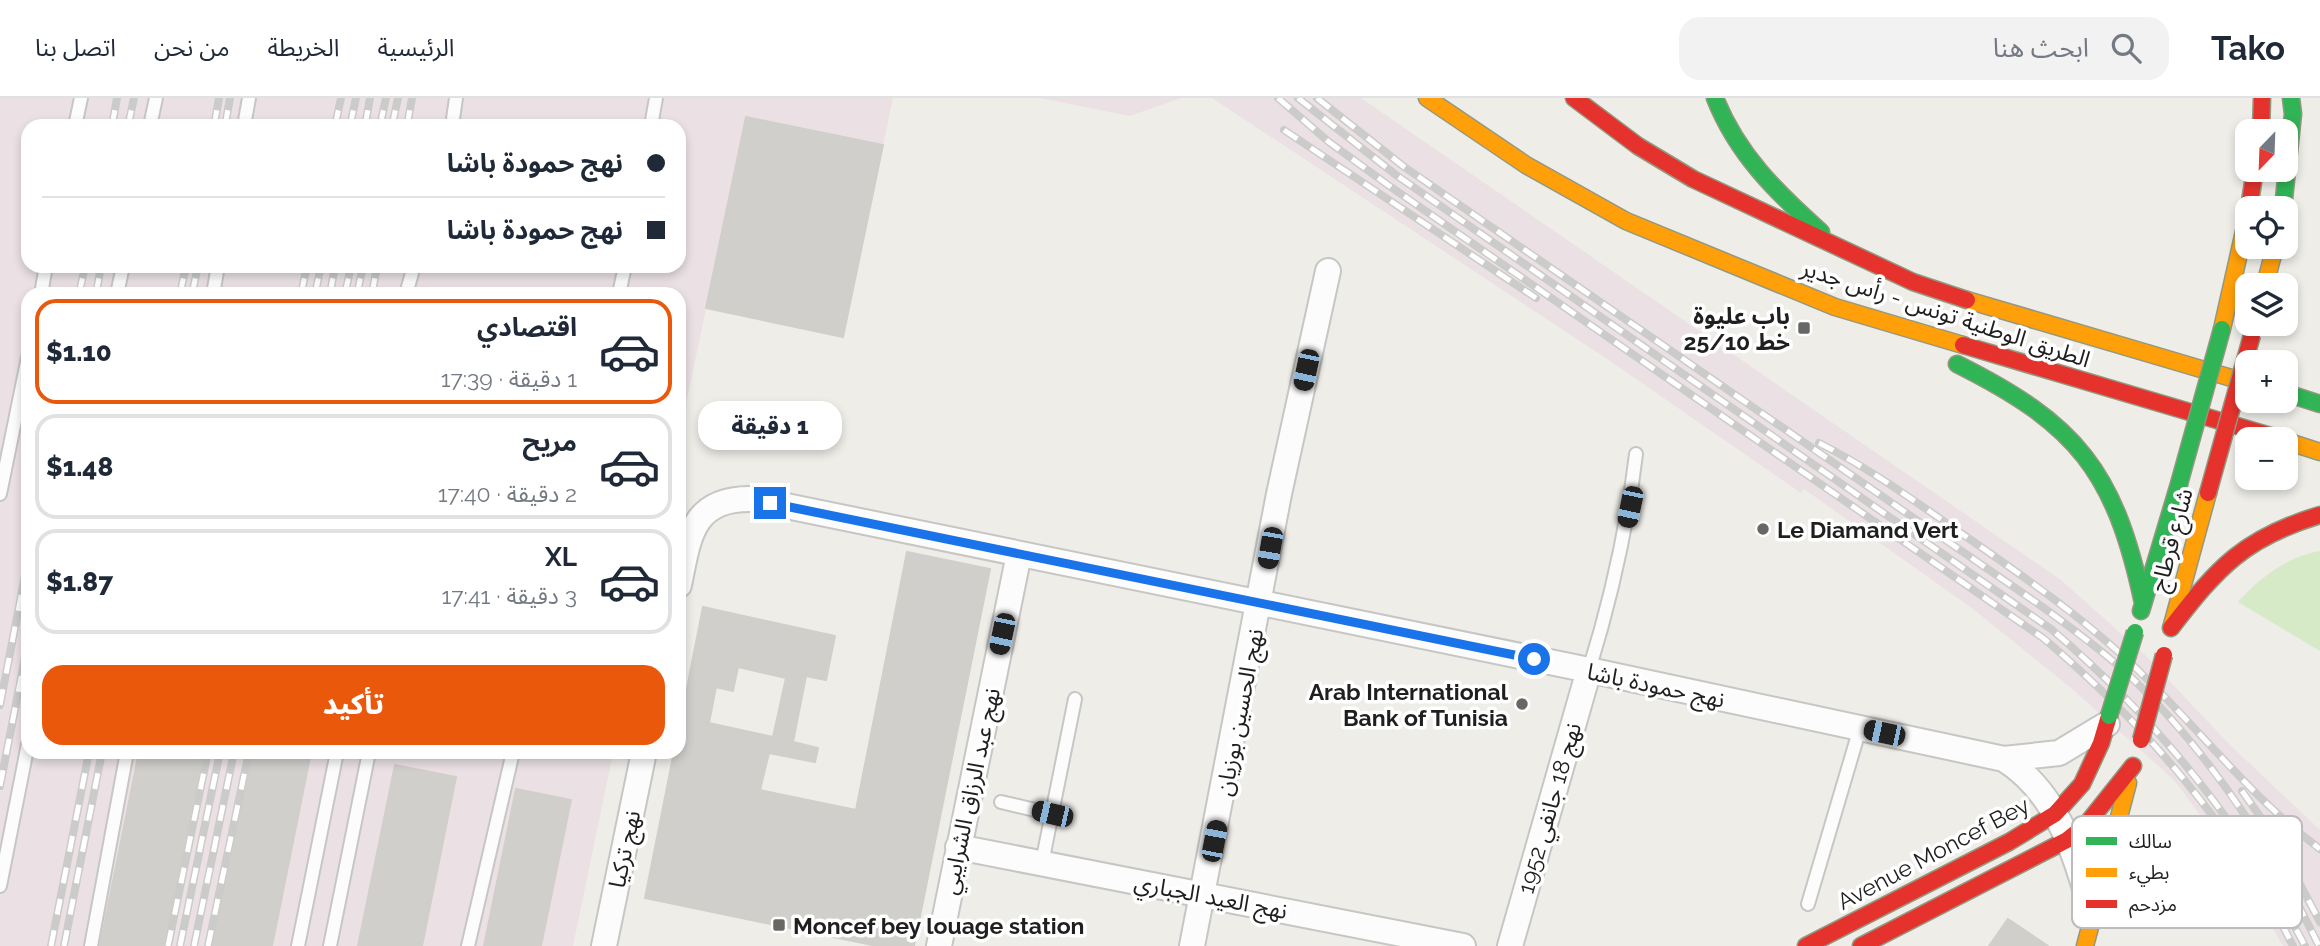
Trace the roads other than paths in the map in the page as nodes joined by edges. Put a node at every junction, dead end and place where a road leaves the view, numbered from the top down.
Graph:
1 (80, 98) edge
2 (156, 98) edge
3 (249, 98) edge
4 (456, 98) edge
5 (656, 98) edge
6 (1427, 98) edge
7 (1574, 98) edge
8 (1715, 98) edge
9 (2262, 98) edge
10 (2291, 98) edge
11 (76, 119) edge
12 (152, 119) edge
13 (245, 119) edge
14 (453, 119) edge
15 (652, 119) edge
16 (2261, 119) edge
17 (2284, 196) edge
18 (1837, 246) junction
19 (2238, 259) edge
20 (1328, 271) dead end
21 (1835, 307) junction
22 (2252, 336) edge
23 (2235, 379) edge
24 (21, 391) edge
25 (2298, 397) edge
26 (2320, 404) edge
27 (2240, 427) edge
28 (2298, 445) edge
29 (2320, 452) edge
30 (1636, 454) dead end
31 (0, 494) edge
32 (2320, 515) edge
33 (686, 551) edge
34 (1019, 554) junction
35 (1260, 602) junction
36 (2143, 603) junction
37 (2171, 628) junction
38 (1589, 670) junction
39 (1075, 699) dead end
40 (2108, 720) junction
41 (1860, 728) junction
42 (25, 759) edge
43 (126, 759) edge
44 (336, 759) edge
45 (368, 759) edge
46 (511, 759) edge
47 (643, 759) edge
48 (2004, 759) junction
49 (2134, 762) junction
50 (1001, 802) dead end
51 (1052, 814) junction
52 (2055, 814) junction
53 (2093, 816) edge
54 (2119, 816) edge
55 (2072, 836) edge
56 (2067, 840) junction
57 (958, 847) junction
58 (2072, 853) edge
59 (1042, 863) junction
60 (0, 886) edge
61 (1203, 894) junction
62 (1808, 904) dead end
63 (2089, 928) edge
64 (91, 946) edge
65 (298, 946) edge
66 (330, 946) edge
67 (468, 946) edge
68 (604, 946) edge
69 (939, 946) edge
70 (1192, 946) edge
71 (1463, 946) edge
72 (1510, 946) edge
73 (1806, 946) edge
74 (1861, 946) edge
75 (2085, 946) edge

1 - 11 lane
2 - 12 lane
3 - 13 lane
4 - 14 lane
5 - 15 lane
6 - 21 main road, الطريق الوطنية تونس - رأس جدير
7 - 18 main road, الطريق الوطنية تونس - رأس جدير
8 - 18 main road
9 - 16 main road
10 - 17 main road
18 - 23 main road, الطريق الوطنية تونس - رأس جدير
19 - 36 main road, Avenue Moncef Bey, bridge
20 - 35 street, نهج الحسين بوزيان
21 - 27 main road, الطريق الوطنية تونس - رأس جدير
21 - 36 main road
22 - 37 main road, شارع قرطاج, bridge
24 - 31 lane
25 - 26 main road
28 - 29 main road
30 - 38 lane
32 - 37 main road
33 - 34 street, نهج حمودة باشا
34 - 35 street, نهج حمودة باشا
34 - 57 street, نهج عبد الرزاق الشرايبي
35 - 38 street, نهج حمودة باشا
35 - 61 street, نهج الحسين بوزيان
36 - 40 main road, Avenue Moncef Bey, bridge
37 - 49 main road, شارع قرطاج, bridge
38 - 41 street, نهج حمودة باشا
38 - 72 street, نهج 18 جانفي 1952
39 - 51 lane
40 - 48 street
40 - 52 main road, Avenue Moncef Bey
41 - 48 street, نهج حمودة باشا
41 - 62 lane
42 - 60 lane
43 - 64 lane
44 - 65 lane
45 - 66 lane
46 - 67 lane
47 - 68 street, نهج تركيا
48 - 52 street, نهج حمودة باشا
49 - 53 main road, Avenue Moncef Bey
49 - 54 main road, شارع قرطاج
50 - 51 lane
51 - 59 lane
52 - 56 street, نهج حمودة باشا
52 - 73 main road, Avenue Moncef Bey
55 - 56 main road, Avenue Moncef Bey
56 - 58 street, نهج حمودة باشا
56 - 74 main road, Avenue Moncef Bey
57 - 59 street, نهج العيد الجباري
57 - 69 street, نهج عبد الرزاق الشرايبي
59 - 61 street, نهج العيد الجباري
61 - 70 street, نهج الحسين بوزيان
61 - 71 street, نهج العيد الجباري
63 - 75 main road, شارع قرطاج

